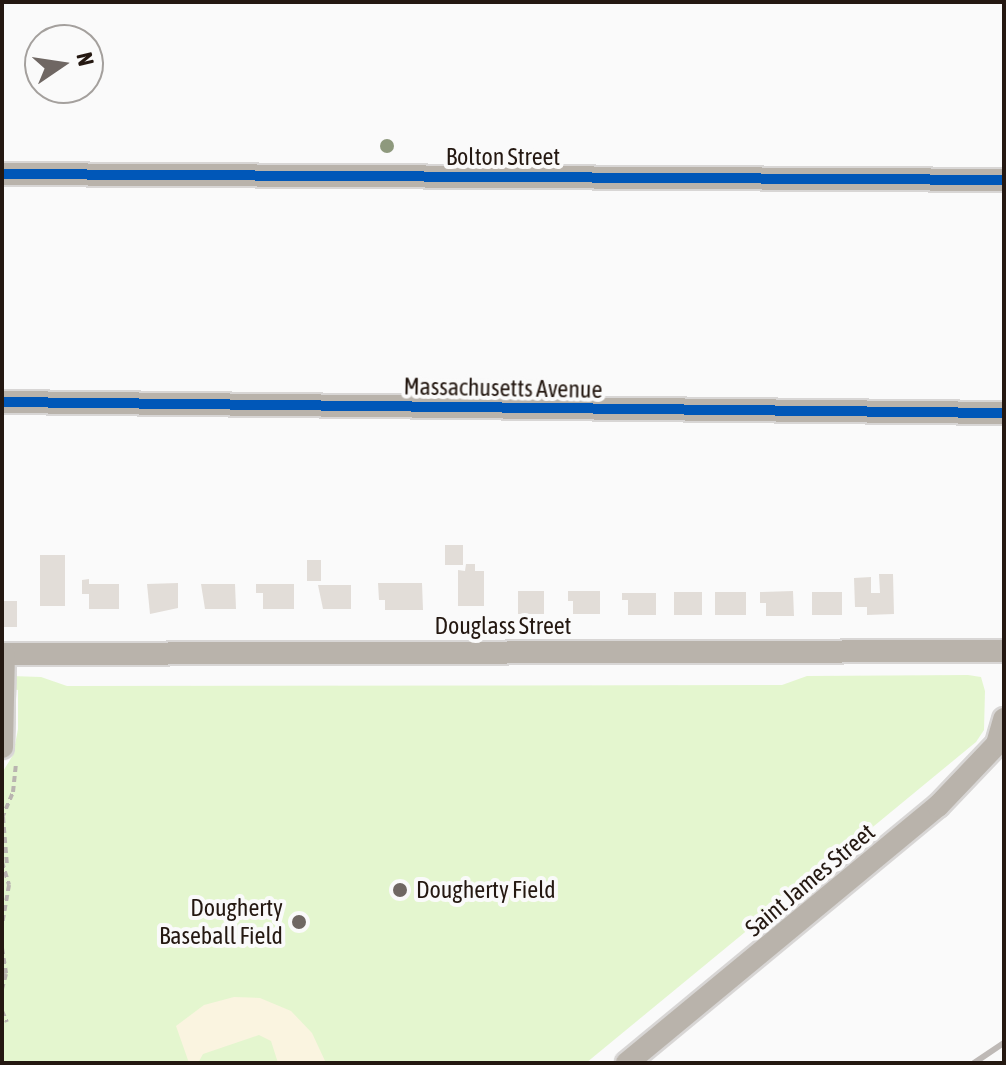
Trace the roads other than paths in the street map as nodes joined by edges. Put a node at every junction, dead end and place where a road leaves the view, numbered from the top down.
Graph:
1 (2, 174) edge
2 (1004, 180) edge
3 (2, 402) edge
4 (1004, 413) edge
5 (1004, 651) edge
6 (3, 654) edge
7 (1004, 719) edge
8 (9, 754) edge
9 (627, 1063) edge

1 - 2 street, Bolton Street
3 - 4 street, Massachusetts Avenue
5 - 6 street, Douglass Street
6 - 8 street
7 - 9 street, Saint James Street

